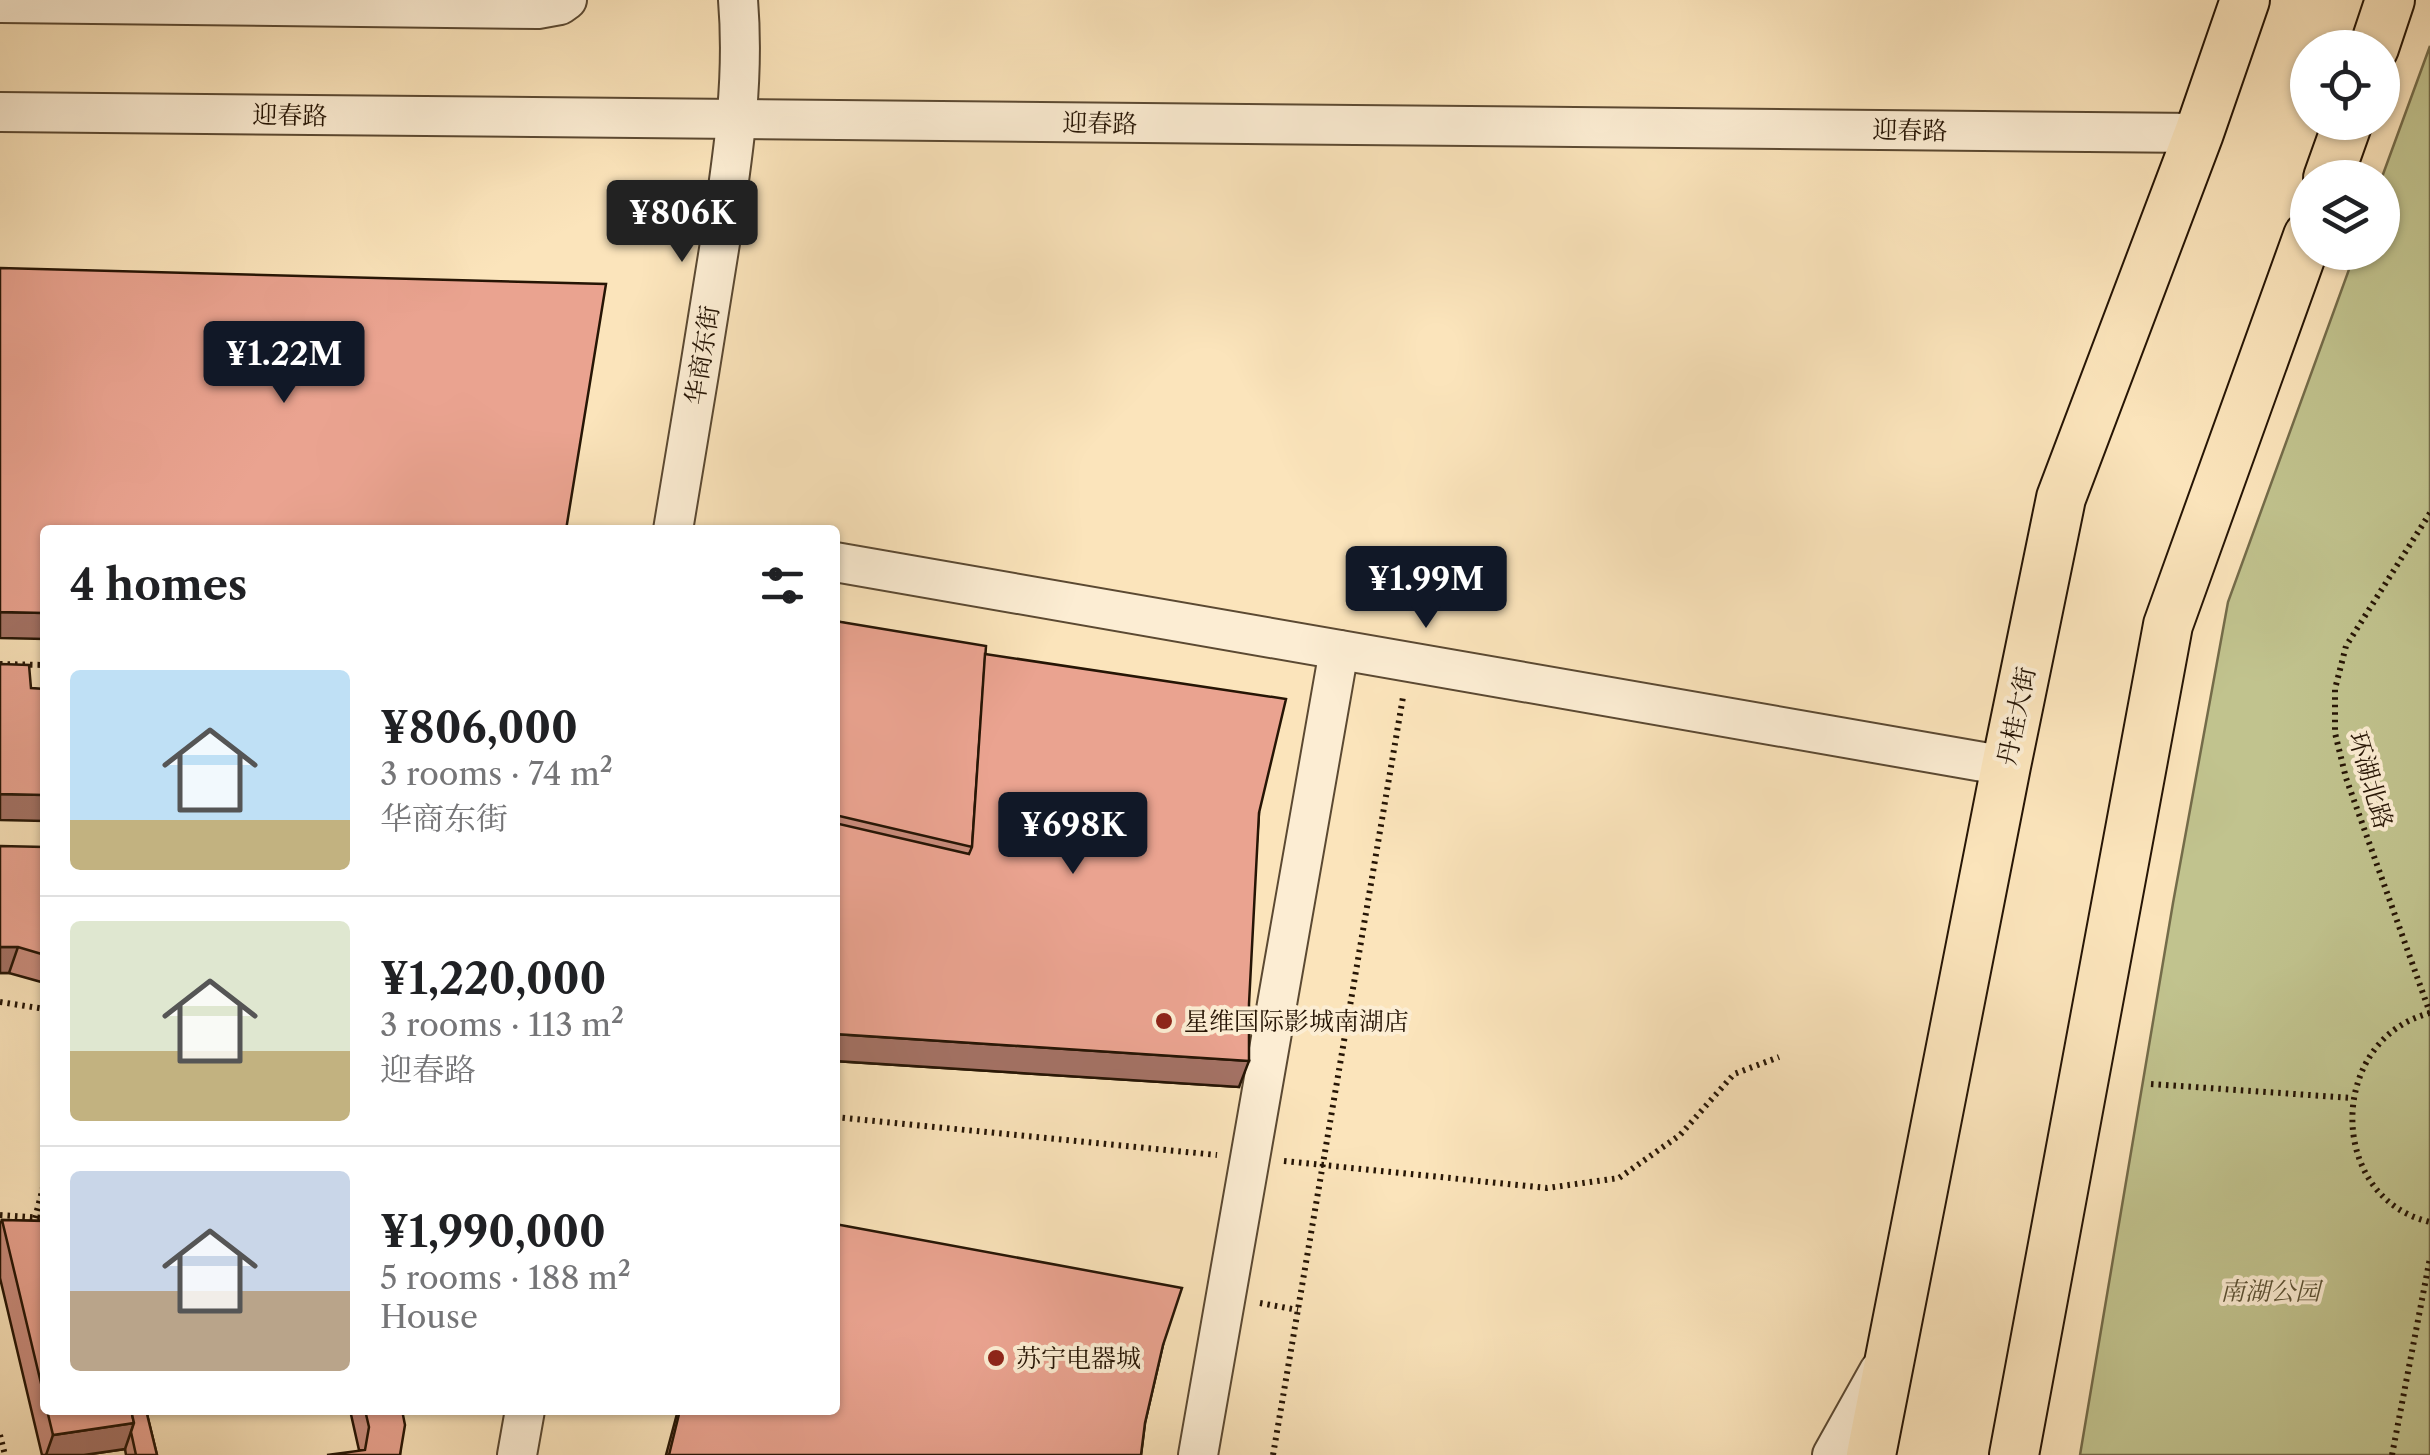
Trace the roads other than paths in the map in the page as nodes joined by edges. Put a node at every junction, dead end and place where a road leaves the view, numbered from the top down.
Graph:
1 (568, 0) edge
2 (738, 0) edge
3 (2245, 0) edge
4 (2390, 0) edge
5 (0, 3) edge
6 (2380, 30) edge
7 (0, 112) edge
8 (738, 119) junction
9 (2199, 133) junction
10 (2296, 270) edge
11 (674, 525) edge
12 (840, 563) edge
13 (1338, 650) junction
14 (2006, 766) junction
15 (1890, 1351) junction
16 (524, 1415) edge
17 (518, 1455) edge
18 (1198, 1455) edge
19 (1832, 1455) edge
20 (1871, 1455) edge
21 (2014, 1455) edge

1 - 5 street
2 - 8 street, 华商东街
3 - 9 main road, 丹桂大街
4 - 6 main road
7 - 8 street, 迎春路
8 - 9 street, 迎春路
8 - 11 street, 华商东街
9 - 14 main road, 丹桂大街
10 - 21 main road
12 - 13 street
13 - 14 street
13 - 18 street
14 - 15 main road, 丹桂大街
15 - 19 street
15 - 20 main road, 丹桂大街
16 - 17 street

